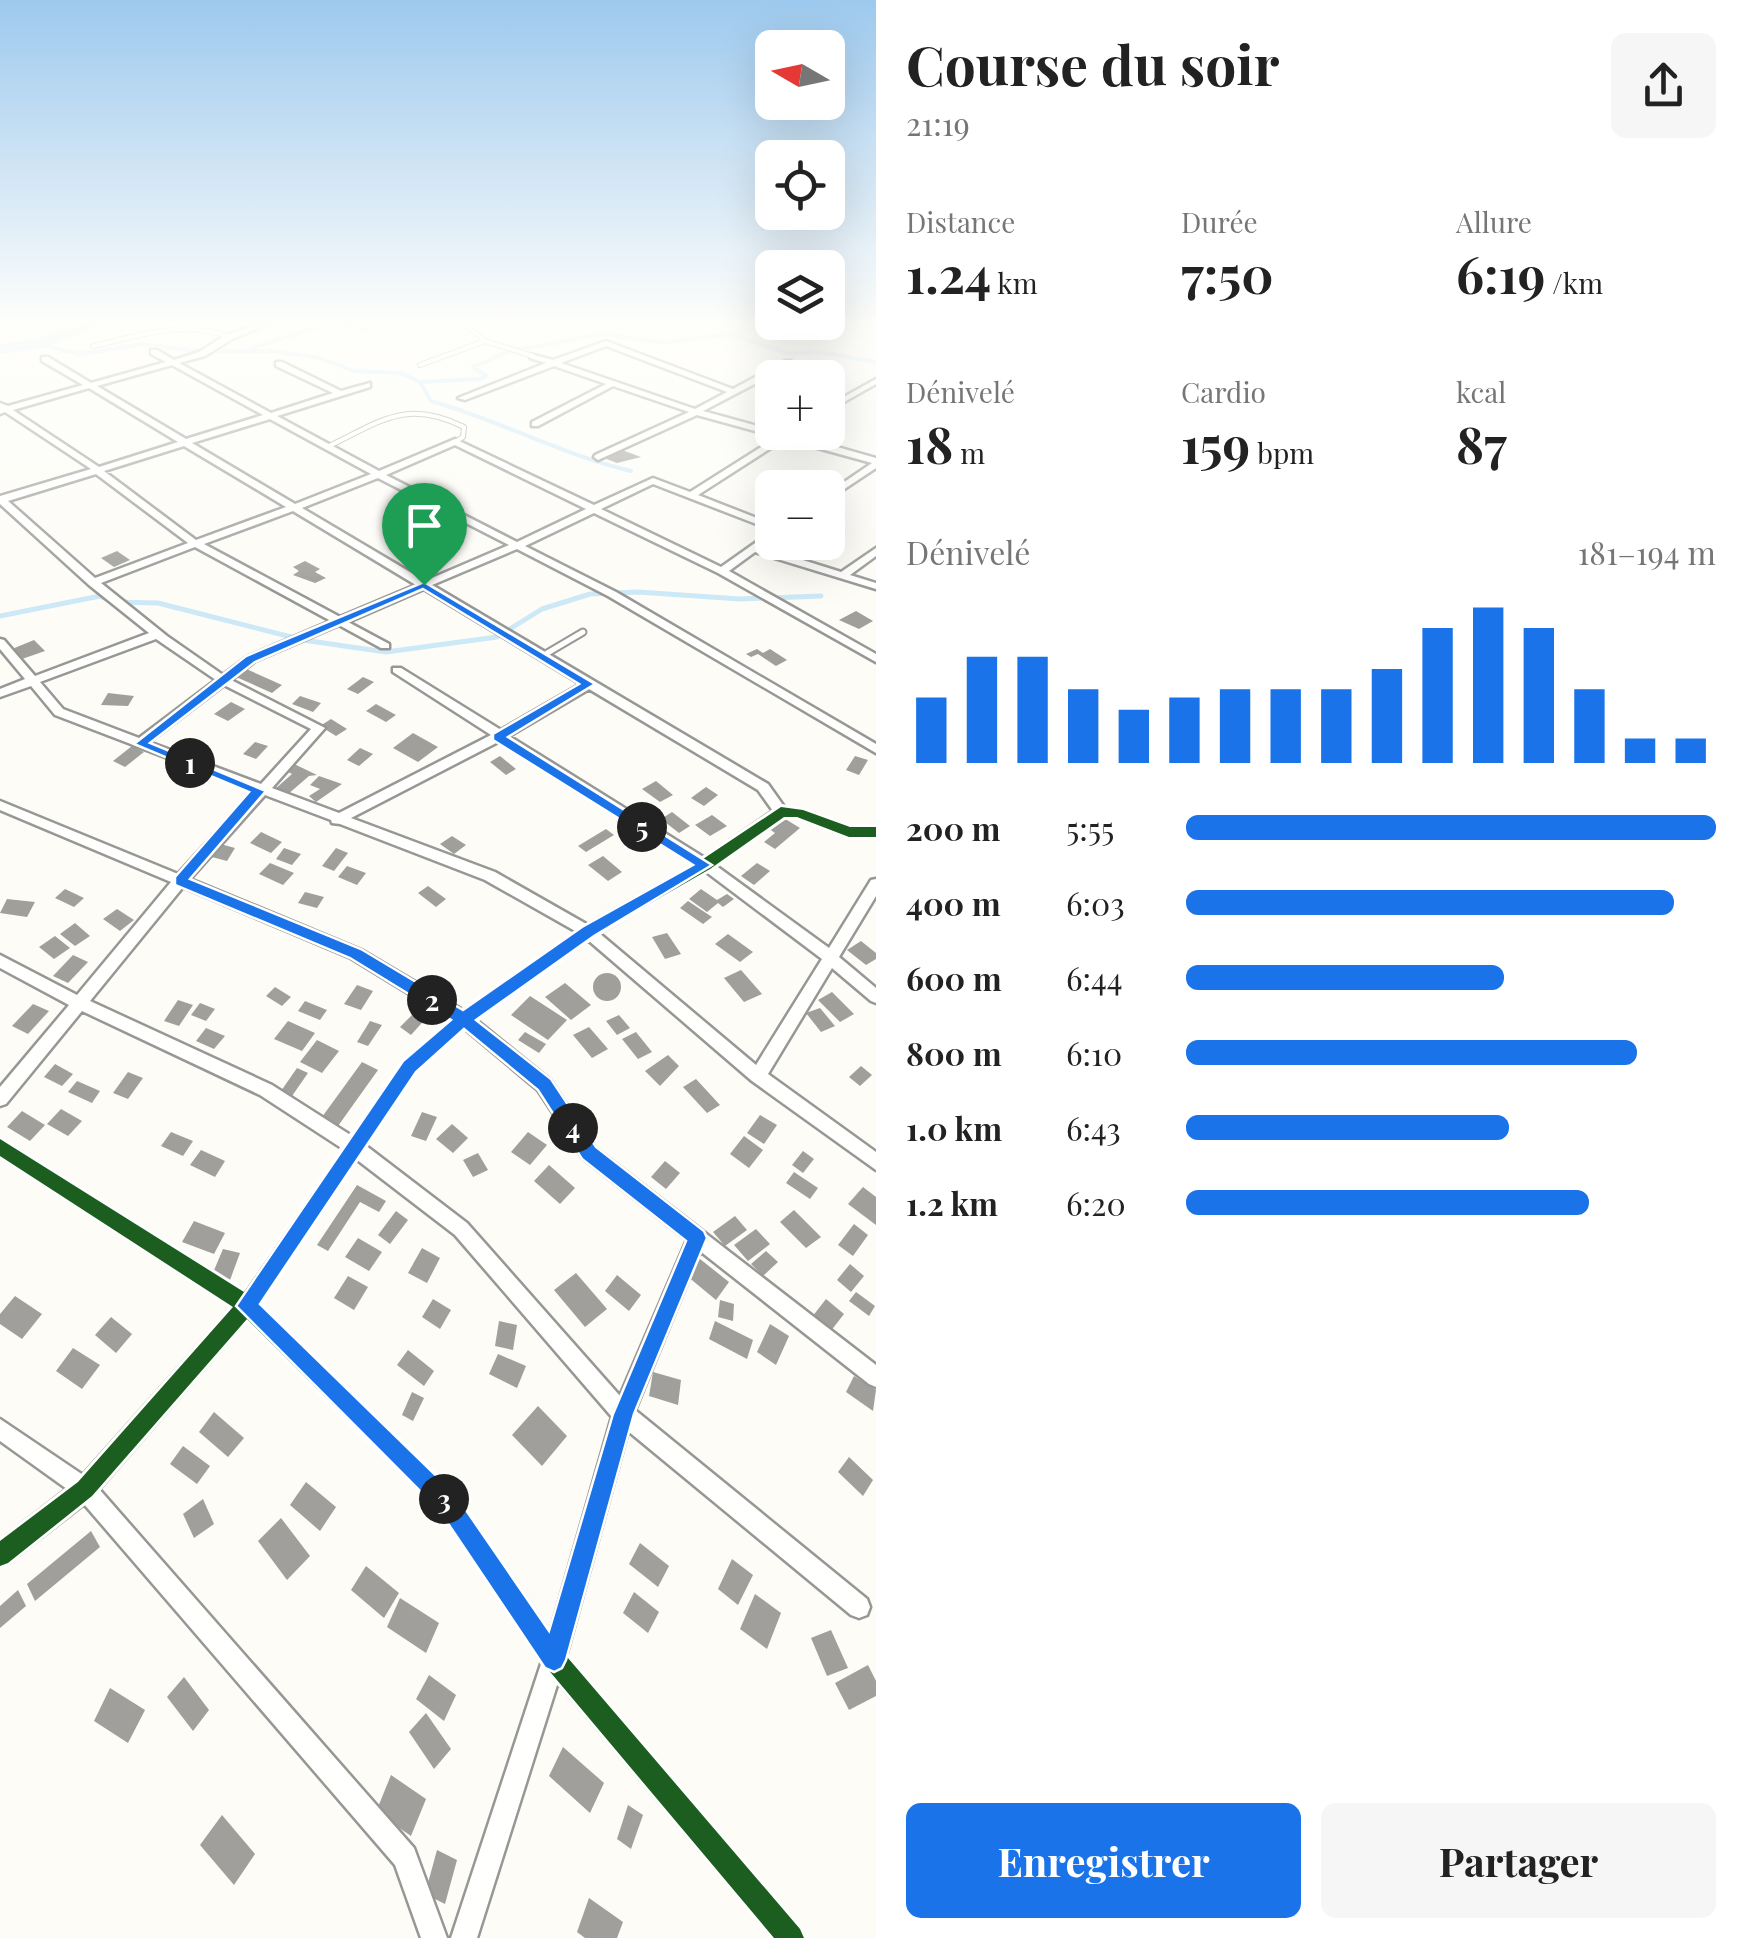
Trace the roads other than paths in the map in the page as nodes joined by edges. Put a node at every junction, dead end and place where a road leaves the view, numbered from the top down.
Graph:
1 (11, 414) edge
2 (138, 414) edge
3 (396, 414) edge
4 (449, 414) edge
5 (553, 414) edge
6 (691, 414) edge
7 (706, 414) edge
8 (266, 415) joint
9 (535, 424) dead end
10 (755, 426) edge
11 (184, 440) junction
12 (456, 442) junction
13 (327, 448) junction
14 (761, 450) edge
15 (837, 450) edge
16 (598, 457) dead end
17 (876, 462) edge
18 (96, 469) junction
19 (381, 476) junction
20 (845, 485) edge
21 (692, 495) junction
22 (0, 500) edge
23 (294, 507) junction
24 (597, 508) junction
25 (755, 523) edge
26 (194, 542) junction
27 (516, 546) junction
28 (753, 548) joint
29 (876, 551) edge
30 (722, 571) junction
31 (843, 576) junction
32 (93, 583) junction
33 (424, 585) junction
34 (876, 586) edge
35 (341, 620) junction
36 (583, 632) dead end
37 (158, 634) junction
38 (0, 642) edge
39 (385, 646) dead end
40 (544, 656) junction
41 (876, 659) edge
42 (397, 670) dead end
43 (33, 680) junction
44 (224, 680) junction
45 (588, 684) junction
46 (0, 693) edge
47 (498, 737) junction
48 (140, 744) junction
49 (876, 749) edge
50 (259, 791) junction
51 (0, 806) edge
52 (781, 812) junction
53 (338, 820) junction
54 (875, 835) edge
55 (705, 865) junction
56 (180, 881) junction
57 (876, 884) edge
58 (588, 932) junction
59 (834, 958) junction
60 (0, 961) edge
61 (876, 997) edge
62 (77, 1002) junction
63 (464, 1019) junction
64 (758, 1076) junction
65 (0, 1100) edge
66 (352, 1146) junction
67 (0, 1147) edge
68 (876, 1162) edge
69 (697, 1238) junction
70 (246, 1306) junction
71 (876, 1377) edge
72 (624, 1414) junction
73 (0, 1430) edge
74 (84, 1489) junction
75 (0, 1556) edge
76 (859, 1607) dead end
77 (554, 1660) junction
78 (434, 1938) edge
79 (464, 1938) edge
80 (791, 1938) edge

1 - 18 street
2 - 11 street
3 - 13 lane
4 - 12 lane
5 - 9 street
6 - 16 street
7 - 10 street
8 - 11 street
8 - 13 street
11 - 18 street
11 - 23 street
12 - 19 street
12 - 24 street
13 - 19 street
14 - 21 street
15 - 17 street
17 - 20 street
18 - 22 street
18 - 26 street
19 - 23 street
19 - 27 street
21 - 24 street
21 - 25 street
22 - 32 street
23 - 26 street
23 - 33 street
24 - 27 street
24 - 30 street
26 - 32 street
26 - 35 street
27 - 33 street
27 - 49 street
28 - 30 street
28 - 31 street
29 - 31 street
30 - 41 street
31 - 34 street
32 - 37 street
33 - 35 street
33 - 40 street
35 - 39 street
35 - 44 street
36 - 40 lane
37 - 43 street
37 - 44 street
38 - 43 street
40 - 45 street
42 - 47 street
43 - 46 street
43 - 48 street
44 - 48 street
44 - 50 street
45 - 47 street
45 - 52 street
47 - 53 street
47 - 55 street
48 - 50 street
50 - 53 street
50 - 56 street
51 - 56 street
52 - 54 street
52 - 55 street
53 - 58 street
55 - 58 street
55 - 59 street
56 - 62 street
56 - 63 street
57 - 59 street
58 - 63 street
58 - 64 street
59 - 61 street
59 - 64 street
60 - 62 street
62 - 65 street
62 - 66 street
63 - 66 street
63 - 69 street
64 - 68 street
66 - 70 street
66 - 72 street
67 - 70 street
69 - 71 street
69 - 72 street
70 - 74 street
70 - 77 street
72 - 76 street
72 - 77 street
73 - 74 street
74 - 75 street
74 - 78 street
77 - 79 street
77 - 80 street

